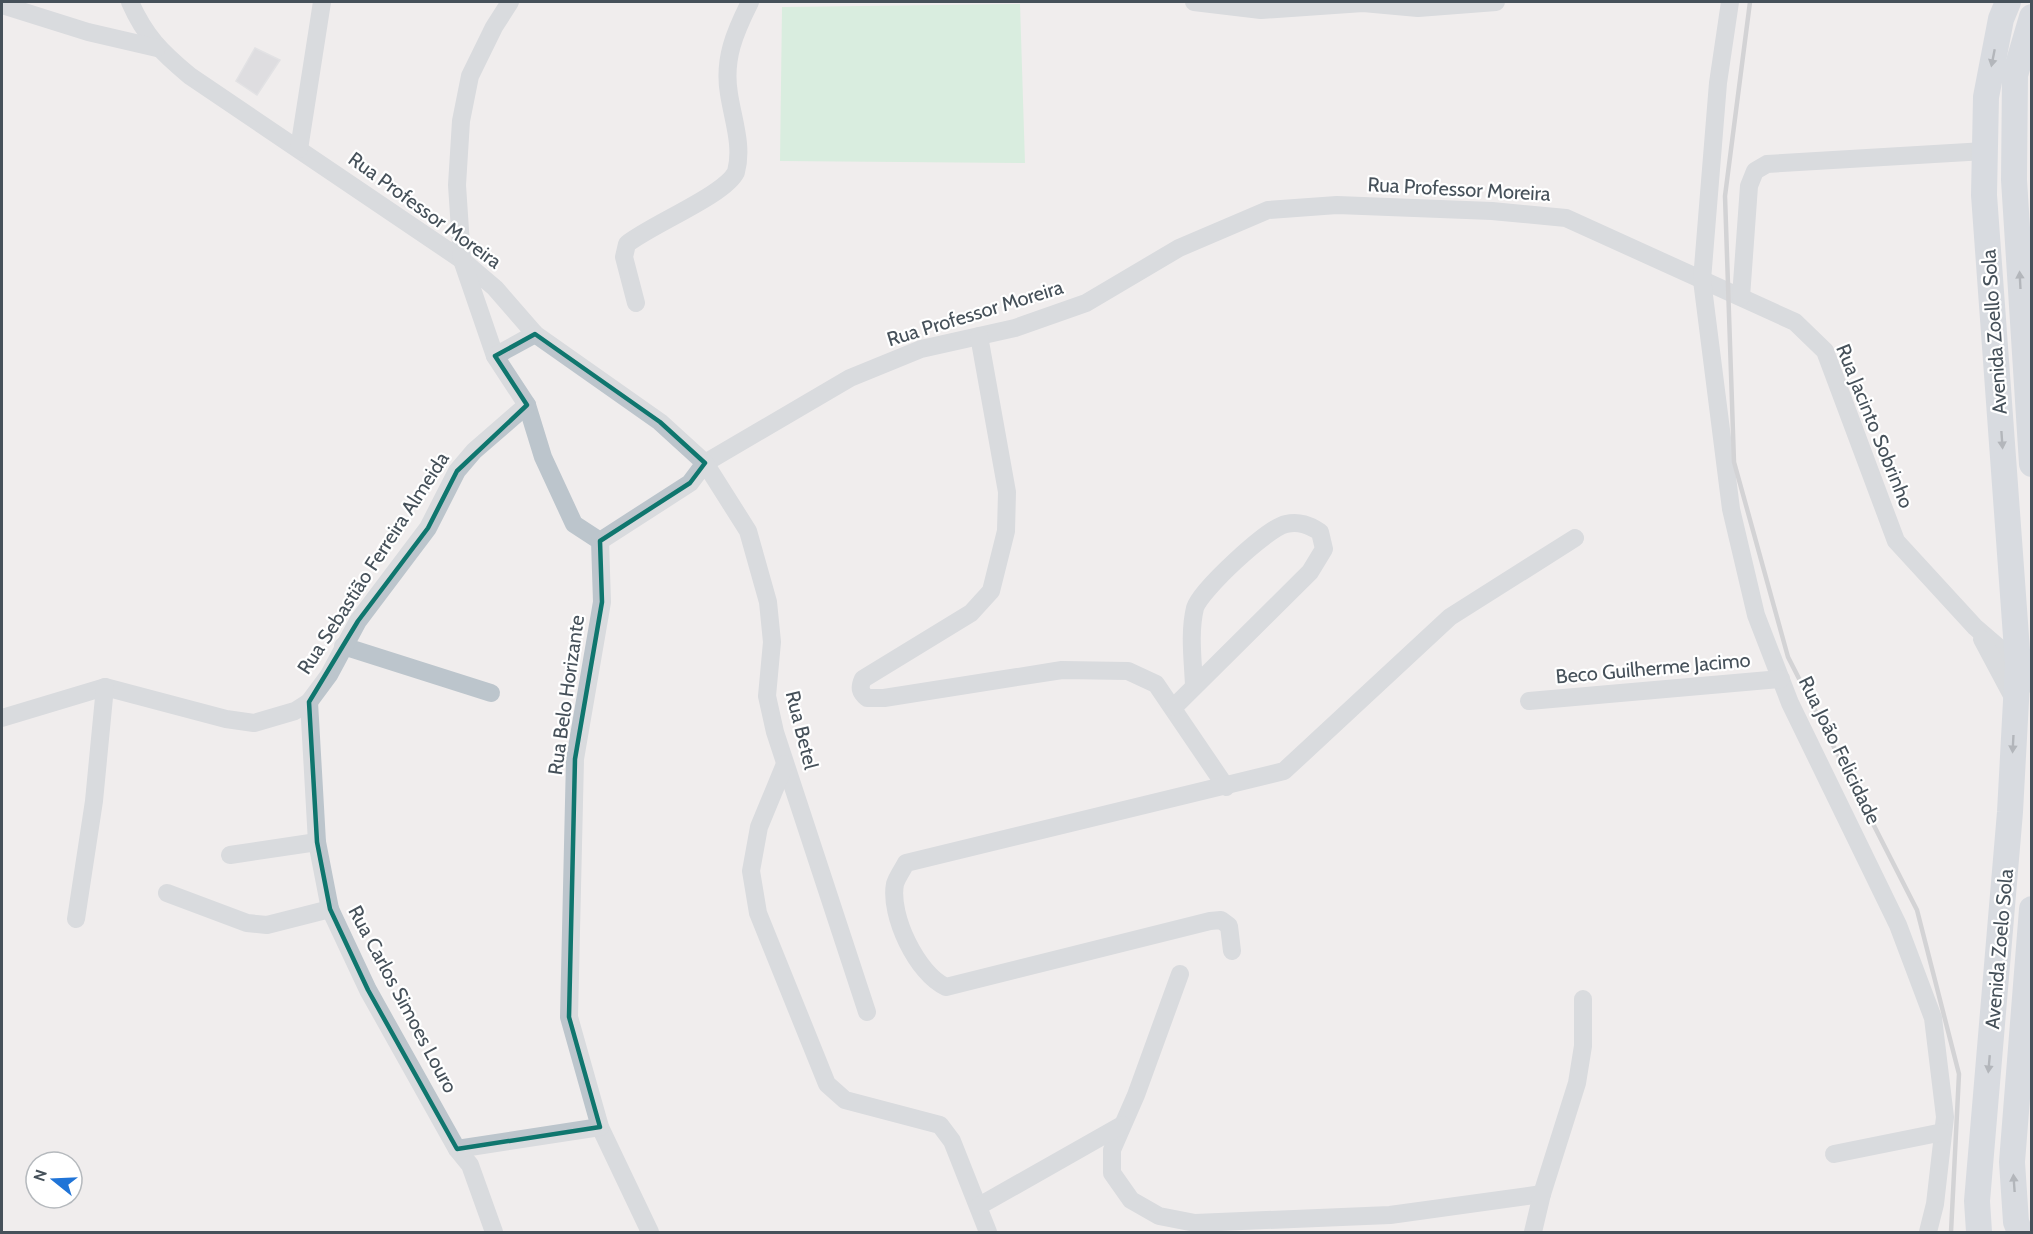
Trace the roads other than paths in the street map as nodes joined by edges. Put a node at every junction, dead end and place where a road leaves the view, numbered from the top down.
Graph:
1 (130, 2) edge
2 (322, 2) edge
3 (510, 2) edge
4 (750, 2) edge
5 (1194, 2) edge
6 (1363, 2) edge
7 (1496, 2) edge
8 (1730, 2) edge
9 (2008, 2) edge
10 (2, 5) edge
11 (2031, 18) edge
12 (157, 48) junction
13 (299, 149) junction
14 (1985, 151) junction
15 (462, 260) junction
16 (1702, 280) junction
17 (1741, 297) junction
18 (636, 303) dead end
19 (535, 334) junction
20 (979, 336) junction
21 (495, 356) junction
22 (527, 405) junction
23 (705, 463) junction
24 (2031, 464) edge
25 (1575, 538) dead end
26 (600, 541) junction
27 (1975, 627) junction
28 (343, 646) junction
29 (1781, 679) junction
30 (2022, 683) edge
31 (1194, 686) junction
32 (105, 687) junction
33 (491, 693) dead end
34 (1529, 701) dead end
35 (309, 702) junction
36 (1174, 707) junction
37 (2, 718) edge
38 (785, 764) junction
39 (1226, 787) junction
40 (317, 842) junction
41 (230, 855) dead end
42 (167, 893) dead end
43 (330, 909) junction
44 (2031, 909) edge
45 (76, 918) dead end
46 (1232, 951) dead end
47 (2030, 963) edge
48 (1998, 969) junction
49 (1180, 974) dead end
50 (1583, 999) dead end
51 (867, 1012) dead end
52 (2026, 1042) edge
53 (1122, 1125) junction
54 (600, 1127) junction
55 (1943, 1132) junction
56 (457, 1149) junction
57 (1834, 1154) dead end
58 (1542, 1194) junction
59 (979, 1206) junction
60 (494, 1233) edge
61 (650, 1233) edge
62 (988, 1233) edge
63 (1533, 1233) edge
64 (1928, 1233) edge
65 (1979, 1233) edge
66 (2020, 1233) edge

1 - 12 street, Rua Professor Moreira
2 - 13 street
3 - 15 street
4 - 18 street
5 - 6 street
6 - 7 street
8 - 16 street, Rua João Felicidade
9 -> 14 main road, Avenida Zoello Sola
10 - 12 street
24 -> 11 main road, Avenida Zoello Sola
12 - 13 street, Rua Professor Moreira
13 - 15 street, Rua Professor Moreira
14 - 17 street
14 -> 30 main road, Avenida Zoello Sola
15 - 19 street, Rua Professor Moreira
15 - 21 street
16 - 17 street, Rua Jacinto Sobrinho
16 - 20 street, Rua Professor Moreira
16 - 29 street, Rua João Felicidade
17 - 27 street, Rua Jacinto Sobrinho
19 - 21 street
19 - 23 street, Rua Professor Moreira
20 - 23 street, Rua Professor Moreira
20 - 36 street
21 - 22 street
22 - 26 street
22 - 28 street, Rua Sebastião Ferreira Almeida
23 - 26 street
23 - 38 street, Rua Betel
25 - 39 street
26 - 54 street, Rua Belo Horizante
27 - 30 street, Rua Jacinto Sobrinho
27 - 30 street, Rua Jacinto Sobrinho
28 - 33 street
28 - 35 street, Rua Sebastião Ferreira Almeida
29 - 34 street, Beco Guilherme Jacimo
29 - 55 street, Rua João Felicidade
30 -> 48 main road, Avenida Zoelo Sola
31 - 31 street
31 - 36 street
32 - 35 street, Rua Sebastião Ferreira Almeida
32 - 37 street
32 - 45 street
35 - 40 street, Rua Carlos Simoes Louro
36 - 39 street
38 - 51 street, Rua Betel
38 - 59 street
39 - 46 street
40 - 41 street
40 - 43 street, Rua Carlos Simoes Louro
42 - 43 street
43 - 56 street, Rua Carlos Simoes Louro
44 - 47 main road
47 - 48 street
47 - 52 main road, Avenida Zoelo Sola
48 -> 65 main road, Avenida Zoelo Sola
49 - 53 street
50 - 58 street
66 -> 52 main road, Avenida Zoelo Sola
53 - 58 street
53 - 59 street
54 - 56 street
54 - 61 street, Rua Belo Horizante
55 - 57 street
55 - 64 street, Rua João Felicidade
56 - 60 street, Rua Carlos Simoes Louro
58 - 63 street
59 - 62 street

